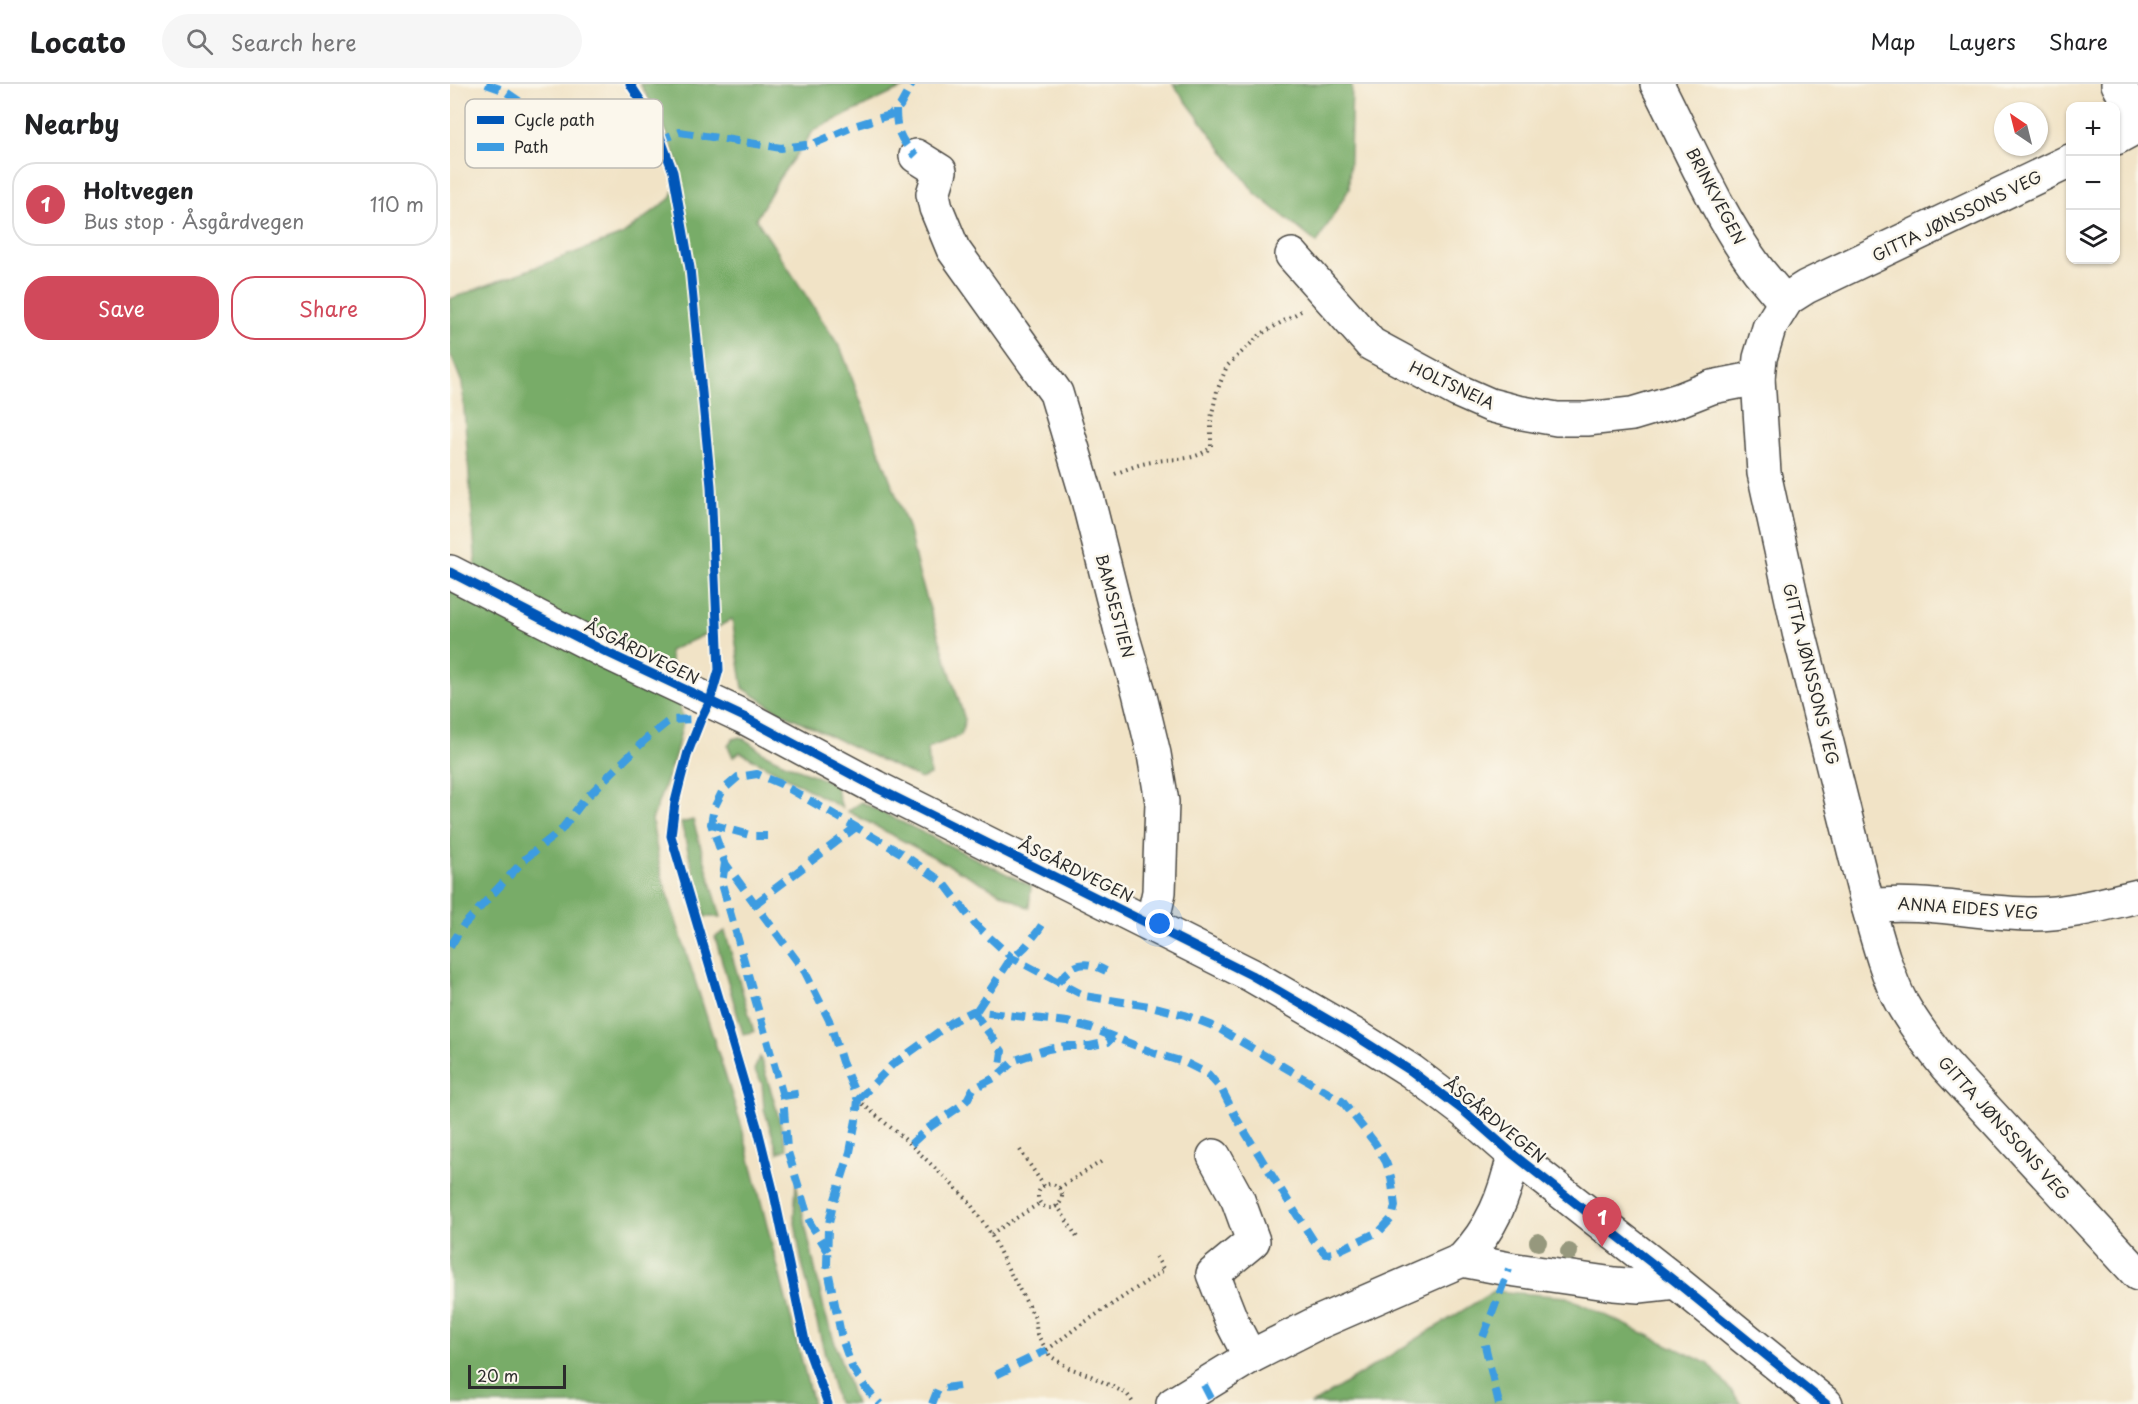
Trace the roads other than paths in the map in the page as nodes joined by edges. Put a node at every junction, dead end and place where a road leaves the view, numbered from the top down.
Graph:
1 (1657, 84) edge
2 (2118, 84) edge
3 (2138, 120) edge
4 (2138, 126) edge
5 (2120, 135) edge
6 (916, 156) dead end
7 (2066, 163) edge
8 (1292, 255) dead end
9 (1785, 302) junction
10 (1758, 378) junction
11 (450, 572) edge
12 (2138, 896) edge
13 (1868, 906) junction
14 (1152, 925) junction
15 (1514, 1155) junction
16 (1214, 1156) dead end
17 (1462, 1260) junction
18 (2138, 1274) edge
19 (1676, 1282) junction
20 (1250, 1357) junction
21 (1173, 1404) edge
22 (1826, 1404) edge

1 - 9 street, BRINKVEGEN
2 - 3 street
4 - 5 street
6 - 14 street, BAMSESTIEN
7 - 9 street, GITTA JØNSSONS VEG
8 - 10 street, HOLTSNEIA
9 - 10 street, GITTA JØNSSONS VEG
10 - 13 street, GITTA JØNSSONS VEG
11 - 14 street, ÅSGÅRDVEGEN
12 - 13 street, ANNA EIDES VEG
13 - 18 street, GITTA JØNSSONS VEG
14 - 15 street, ÅSGÅRDVEGEN
15 - 17 street
15 - 19 street, ÅSGÅRDVEGEN
16 - 20 street
17 - 19 street
17 - 20 street
19 - 22 street, ÅSGÅRDVEGEN
20 - 21 street

